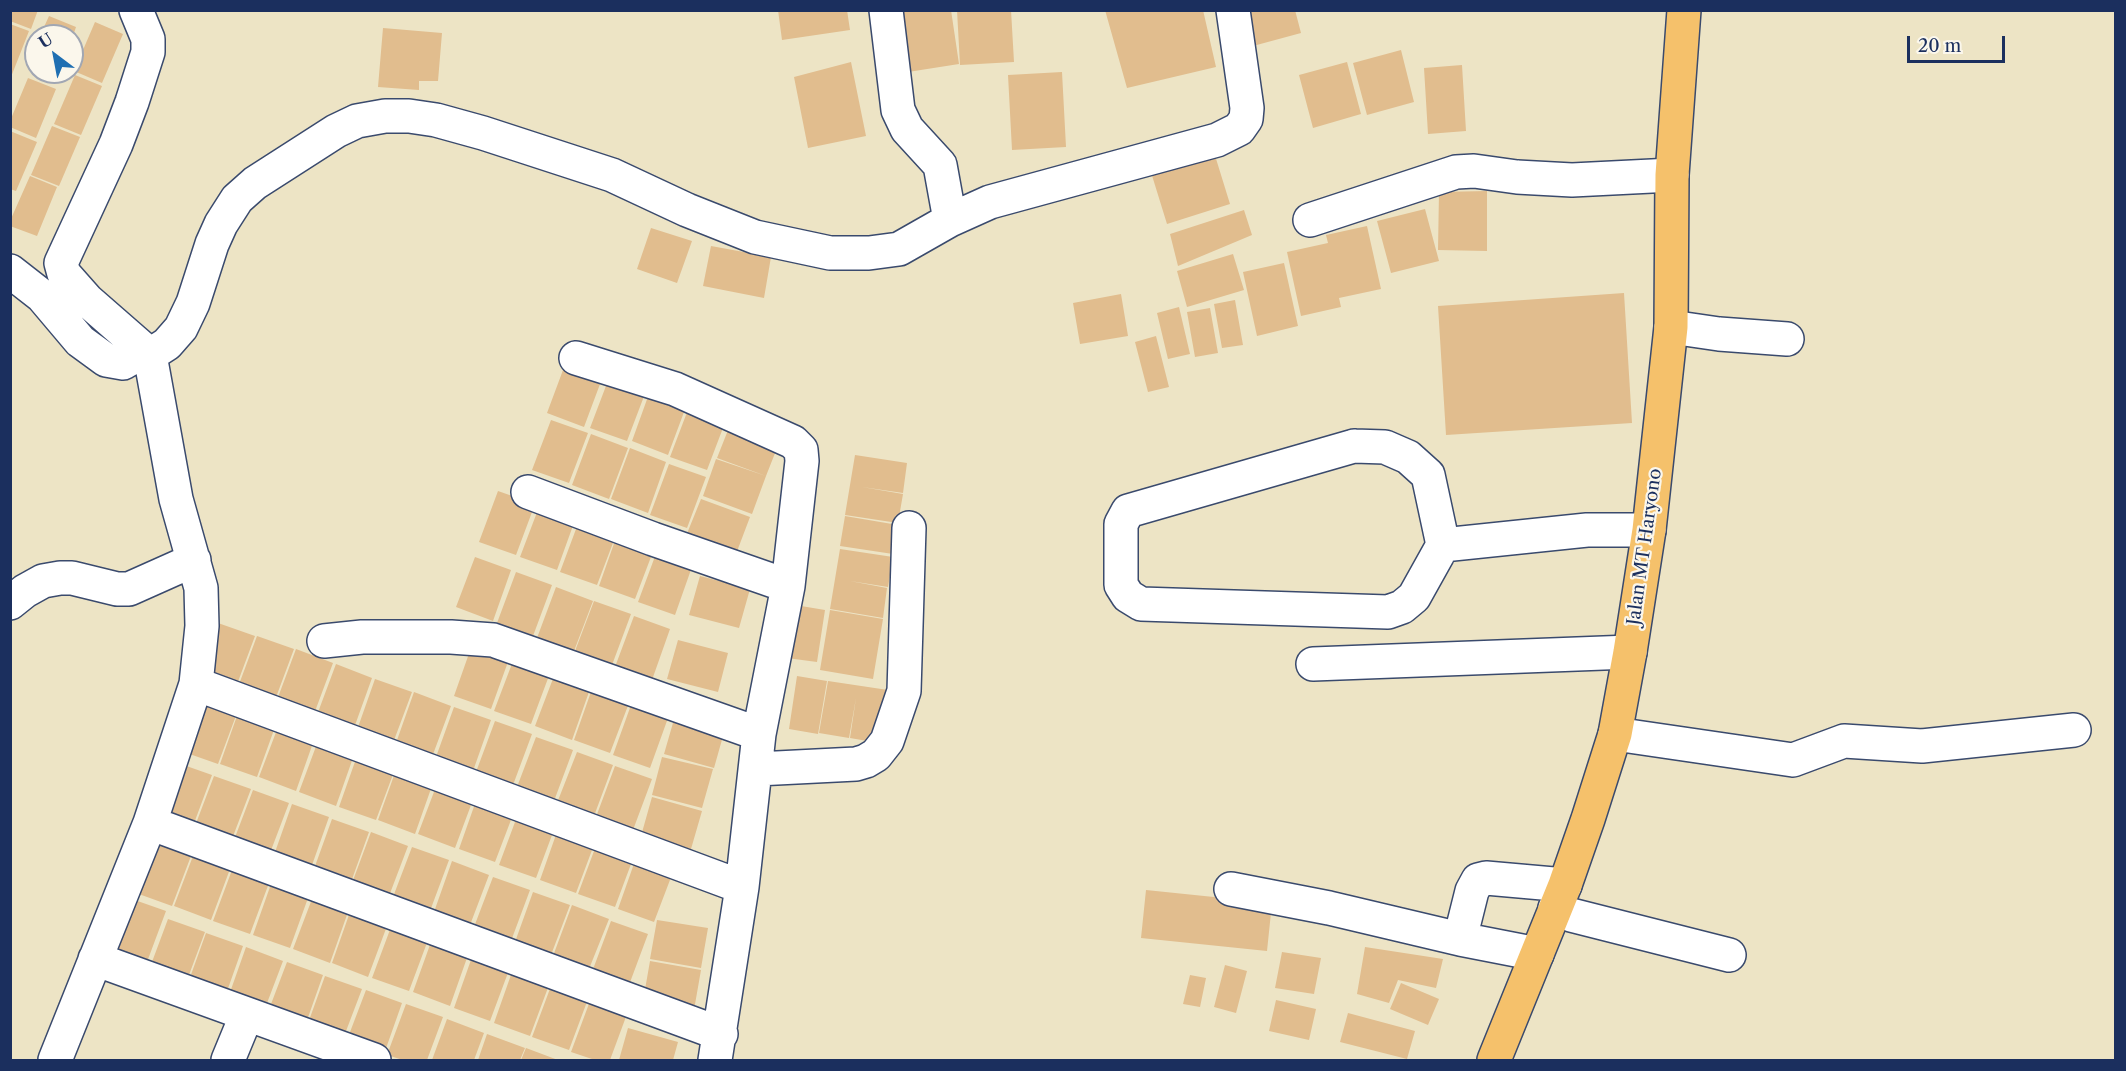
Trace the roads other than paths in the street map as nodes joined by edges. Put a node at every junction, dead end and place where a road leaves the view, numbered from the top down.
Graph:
1 (136, 10) edge
2 (886, 10) edge
3 (1233, 10) edge
4 (1684, 10) edge
5 (1672, 176) junction
6 (950, 220) junction
7 (1310, 220) dead end
8 (10, 272) edge
9 (1671, 327) junction
10 (1787, 339) dead end
11 (148, 352) junction
12 (576, 358) dead end
13 (528, 492) dead end
14 (909, 528) dead end
15 (1648, 530) junction
16 (1443, 545) junction
17 (189, 562) junction
18 (788, 586) junction
19 (10, 603) edge
20 (324, 641) dead end
21 (1630, 652) junction
22 (1313, 664) dead end
23 (196, 684) junction
24 (2074, 730) dead end
25 (759, 734) junction
26 (1615, 734) junction
27 (757, 769) junction
28 (150, 823) junction
29 (742, 887) junction
30 (1231, 888) dead end
31 (1560, 896) junction
32 (1460, 939) junction
33 (1537, 954) junction
34 (1729, 954) dead end
35 (95, 959) junction
36 (247, 1014) junction
37 (718, 1047) edge
38 (55, 1060) edge
39 (228, 1060) edge
40 (374, 1060) edge
41 (1494, 1060) edge

1 - 11 street
2 - 6 street
3 - 6 street
4 - 5 main road, Jalan MT Haryono
5 - 7 street
5 - 9 main road, Jalan MT Haryono
6 - 11 street
8 - 11 street
9 - 10 street
9 - 15 main road, Jalan MT Haryono
11 - 17 street
12 - 18 street
13 - 18 street
14 - 27 street
15 - 16 street
15 - 21 main road, Jalan MT Haryono
16 - 16 street
17 - 19 street
17 - 23 street
18 - 25 street
20 - 25 street
21 - 22 street
21 - 26 main road, Jalan MT Haryono
23 - 28 street
23 - 29 street
24 - 26 street
25 - 27 street
26 - 31 main road, Jalan MT Haryono
27 - 29 street
28 - 35 street
28 - 37 street
29 - 37 street
30 - 32 street
31 - 32 street
31 - 33 main road, Jalan MT Haryono
31 - 34 street
32 - 33 street
33 - 41 main road, Jalan MT Haryono
35 - 36 street
35 - 38 street
36 - 39 street
36 - 40 street

